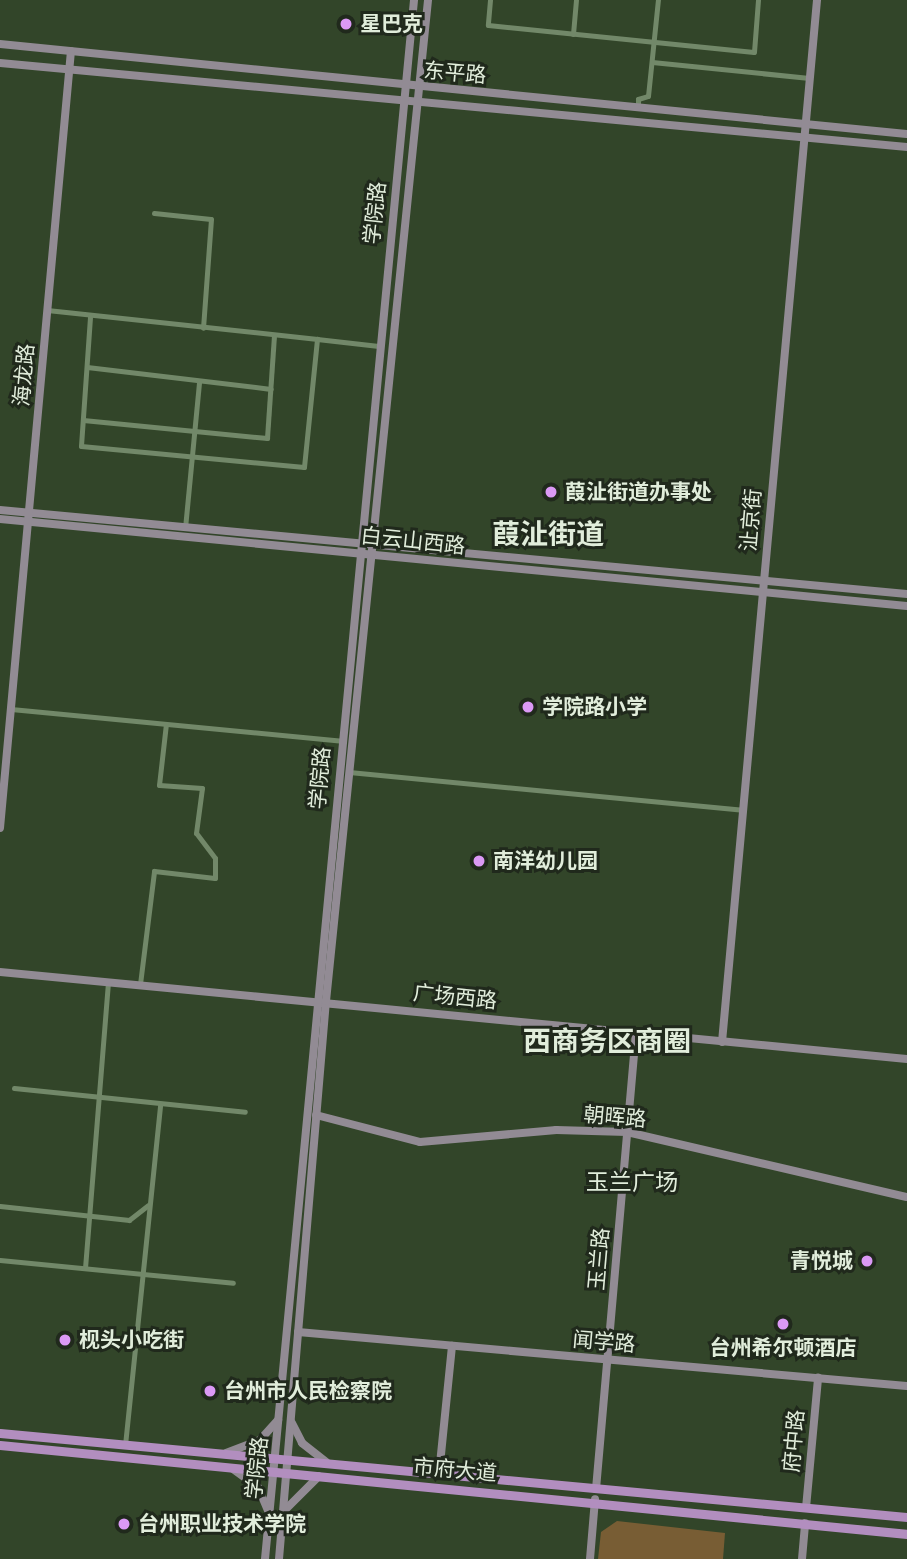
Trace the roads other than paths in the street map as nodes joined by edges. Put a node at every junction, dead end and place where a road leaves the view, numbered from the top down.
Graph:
1 (414, 0) edge
2 (428, 0) edge
3 (490, 0) edge
4 (576, 0) edge
5 (658, 0) edge
6 (758, 0) edge
7 (817, 0) edge
8 (573, 34) junction
9 (654, 42) junction
10 (0, 44) edge
11 (71, 51) junction
12 (652, 62) junction
13 (0, 64) edge
14 (69, 70) junction
15 (809, 78) junction
16 (405, 86) junction
17 (419, 87) junction
18 (404, 104) junction
19 (418, 105) junction
20 (638, 108) junction
21 (804, 125) junction
22 (907, 134) edge
23 (803, 137) junction
24 (907, 147) edge
25 (154, 213) dead end
26 (47, 310) junction
27 (90, 317) junction
28 (204, 328) junction
29 (274, 335) junction
30 (317, 339) junction
31 (379, 345) junction
32 (87, 367) junction
33 (199, 382) junction
34 (271, 389) junction
35 (83, 420) junction
36 (194, 430) junction
37 (192, 455) junction
38 (0, 510) edge
39 (28, 517) junction
40 (0, 519) edge
41 (185, 528) junction
42 (359, 544) junction
43 (372, 545) junction
44 (358, 554) junction
45 (371, 555) junction
46 (763, 581) junction
47 (762, 593) junction
48 (907, 594) edge
49 (907, 606) edge
50 (11, 709) junction
51 (166, 724) junction
52 (341, 741) junction
53 (349, 772) junction
54 (742, 810) junction
55 (0, 828) edge
56 (0, 972) edge
57 (108, 982) junction
58 (140, 984) junction
59 (321, 1000) junction
60 (636, 1033) junction
61 (722, 1042) junction
62 (907, 1059) edge
63 (13, 1088) dead end
64 (99, 1097) junction
65 (160, 1105) junction
66 (245, 1112) dead end
67 (316, 1115) junction
68 (627, 1132) junction
69 (907, 1197) edge
70 (148, 1204) junction
71 (0, 1206) edge
72 (88, 1217) junction
73 (0, 1260) edge
74 (85, 1268) junction
75 (142, 1274) junction
76 (233, 1283) dead end
77 (298, 1332) junction
78 (452, 1346) junction
79 (607, 1360) junction
80 (818, 1378) junction
81 (907, 1386) edge
82 (281, 1414) junction
83 (291, 1420) junction
84 (0, 1433) edge
85 (0, 1445) edge
86 (125, 1445) junction
87 (222, 1454) junction
88 (275, 1460) junction
89 (288, 1461) junction
90 (331, 1465) junction
91 (229, 1467) junction
92 (274, 1471) junction
93 (287, 1472) junction
94 (439, 1474) junction
95 (320, 1475) junction
96 (596, 1489) junction
97 (595, 1499) junction
98 (806, 1508) junction
99 (283, 1514) junction
100 (907, 1517) edge
101 (269, 1521) junction
102 (805, 1523) junction
103 (907, 1534) edge
104 (265, 1559) edge
105 (279, 1559) edge
106 (590, 1559) edge
107 (802, 1559) edge

1 - 16 main road, 学院路
2 - 17 main road, 学院路
3 - 8 street
4 - 8 street
5 - 9 street
6 - 9 street
7 - 15 main road, 沚京街
8 - 9 street
9 - 12 street
10 - 11 main road, 东平路
11 - 14 main road, 海龙路
11 - 16 main road, 东平路
12 - 15 street
12 - 20 street
13 - 14 main road, 东平路
14 - 18 main road, 东平路
14 - 26 main road, 海龙路
15 - 21 main road, 沚京街
16 - 17 main road, 东平路
16 - 18 main road, 学院路
17 - 19 main road, 学院路
17 - 20 main road, 东平路
18 - 19 main road, 东平路
18 - 31 main road, 学院路
19 - 23 main road, 东平路
19 - 43 main road, 学院路
20 - 21 main road, 东平路
21 - 22 main road, 东平路
21 - 23 main road, 沚京街
23 - 24 main road, 东平路
23 - 46 main road, 沚京街
25 - 28 street
26 - 27 street
26 - 39 main road, 海龙路
27 - 28 street
27 - 32 street
28 - 29 street
29 - 30 street
29 - 34 street
30 - 31 street
30 - 37 street
31 - 42 main road, 学院路
32 - 33 street
32 - 35 street
33 - 34 street
33 - 36 street
34 - 36 street
35 - 36 street
35 - 37 street
36 - 37 street
37 - 41 street
38 - 39 main road, 白云山西路
39 - 40 main road, 白云山西路
39 - 41 main road, 白云山西路
39 - 44 main road, 白云山西路
39 - 50 main road, 海龙路
41 - 42 main road, 白云山西路
42 - 43 main road, 白云山西路
42 - 44 main road, 学院路
43 - 45 main road, 学院路
43 - 46 main road, 白云山西路
44 - 45 main road, 白云山西路
44 - 52 main road, 学院路
45 - 47 main road, 白云山西路
45 - 53 main road, 学院路
46 - 47 main road, 沚京街
46 - 48 main road, 白云山西路
47 - 49 main road, 白云山西路
47 - 54 main road, 沚京街
50 - 51 street
50 - 55 main road, 海龙路
51 - 52 street
51 - 58 street
52 - 59 main road, 学院路
53 - 54 street
53 - 59 main road, 学院路
54 - 61 main road, 沚京街
56 - 57 main road, 广场西路
57 - 58 main road, 广场西路
57 - 64 street
58 - 59 main road, 广场西路
59 - 60 main road, 广场西路
59 - 67 main road, 学院路
59 - 82 main road, 学院路
60 - 61 main road, 广场西路
60 - 68 main road, 玉兰路
61 - 62 main road, 广场西路
63 - 64 street
64 - 65 street
64 - 72 street
65 - 66 street
65 - 70 street
67 - 68 main road, 朝晖路
67 - 77 main road, 学院路
68 - 69 main road, 朝晖路
68 - 79 main road, 玉兰路
70 - 72 street
70 - 75 street
71 - 72 street
72 - 74 street
73 - 74 street
74 - 75 street
75 - 76 street
75 - 86 street
77 - 78 main road, 闻学路
77 - 83 main road, 学院路
78 - 79 main road, 闻学路
78 - 94 main road
79 - 80 main road, 闻学路
79 - 96 main road, 玉兰路
80 - 81 main road, 闻学路
80 - 98 main road, 府中路
82 - 87 main road
82 - 88 main road, 学院路
83 - 89 main road, 学院路
83 - 90 main road
84 - 86 main road, 市府大道
85 - 91 main road, 市府大道
86 - 87 main road, 市府大道
87 - 88 main road, 市府大道
88 - 89 main road, 市府大道
88 - 92 main road, 学院路
89 - 90 main road, 市府大道
89 - 93 main road, 学院路
90 - 94 main road, 市府大道
91 - 92 main road, 市府大道
91 - 101 main road
92 - 93 main road, 市府大道
92 - 101 main road, 学院路
93 - 95 main road, 市府大道
93 - 99 main road, 学院路
94 - 96 main road, 市府大道
95 - 97 main road, 市府大道
95 - 99 main road
96 - 98 main road, 市府大道
97 - 102 main road, 市府大道
97 - 106 main road
98 - 100 main road, 市府大道
99 - 105 main road, 学院路
101 - 104 main road, 学院路
102 - 103 main road, 市府大道
102 - 107 main road

